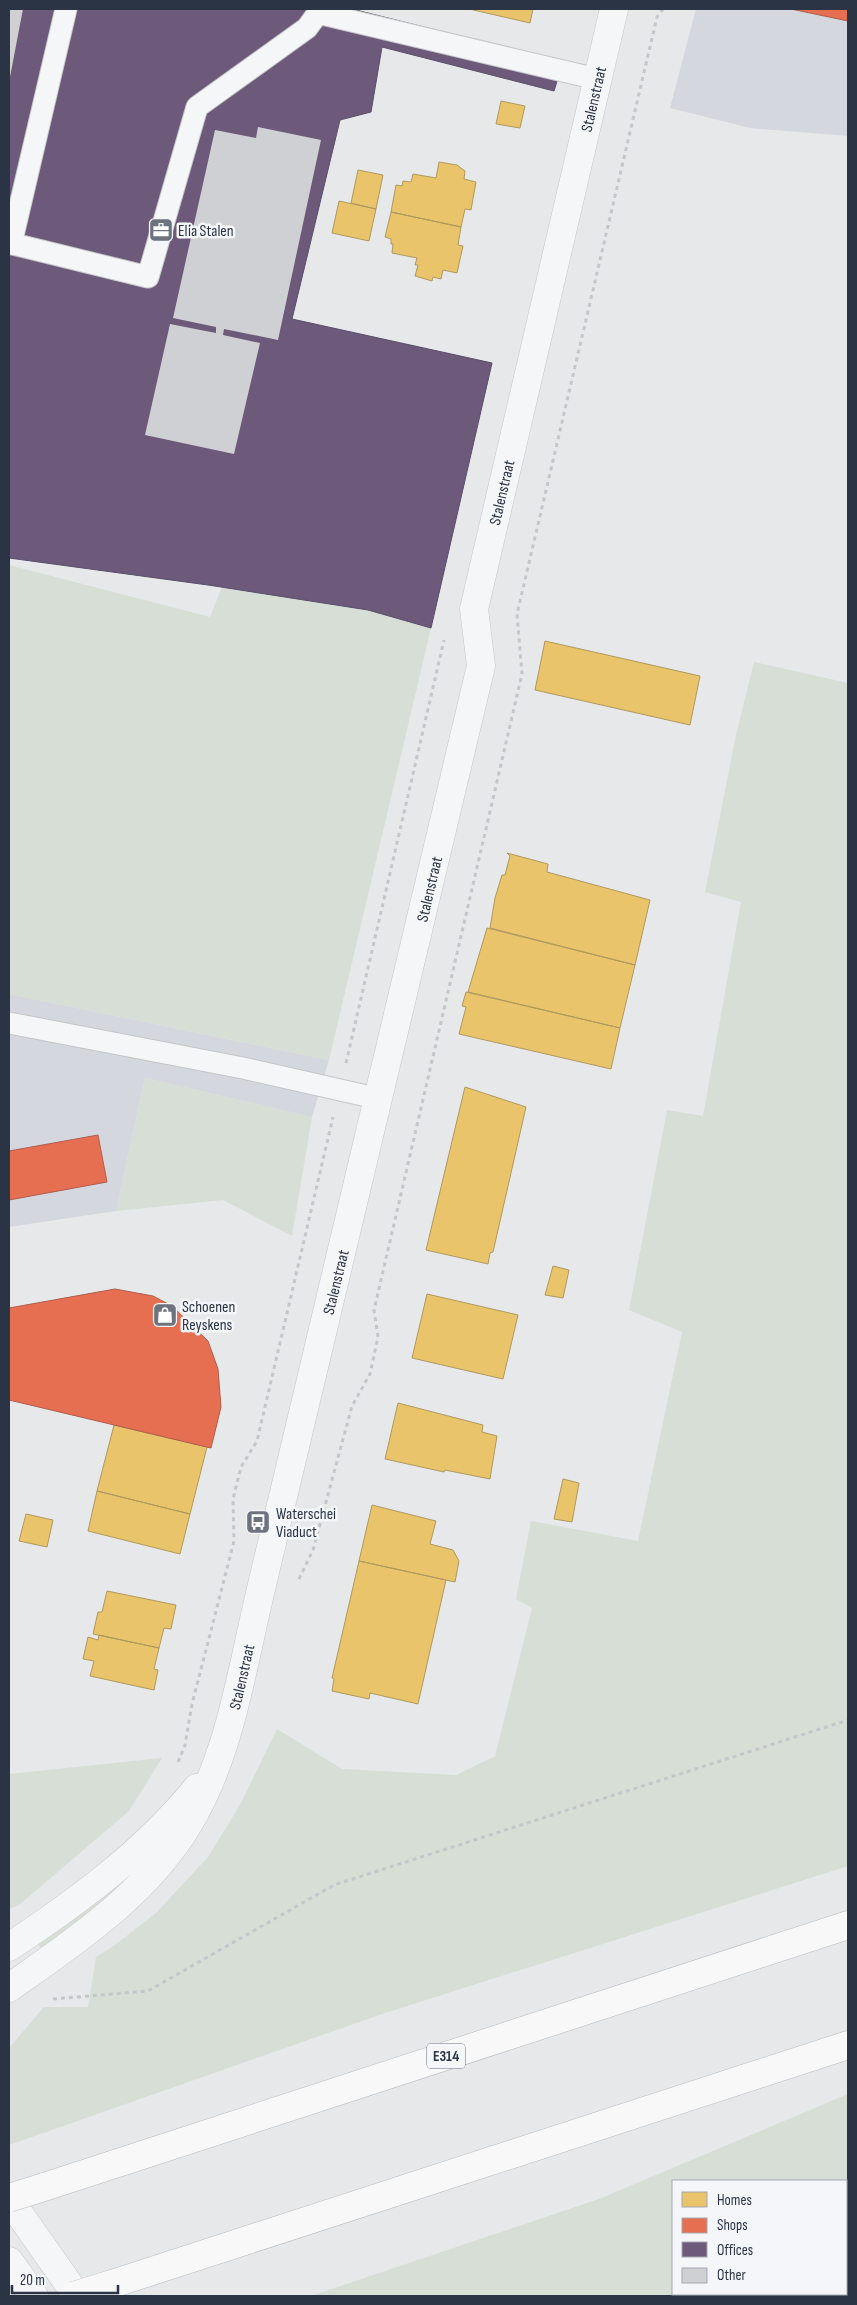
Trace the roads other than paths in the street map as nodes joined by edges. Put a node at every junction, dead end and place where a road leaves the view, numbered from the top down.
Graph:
1 (66, 9) edge
2 (614, 9) edge
3 (310, 11) edge
4 (597, 79) junction
5 (10, 244) edge
6 (9, 1023) edge
7 (380, 1099) junction
8 (215, 1765) junction
9 (848, 1925) edge
10 (9, 1947) edge
11 (9, 1988) edge
12 (848, 2045) edge
13 (9, 2199) edge
14 (9, 2261) edge
15 (34, 2296) edge
16 (73, 2296) edge
17 (77, 2296) edge

1 - 5 lane
2 - 4 street, Stalenstraat
3 - 4 lane
3 - 5 lane
4 - 7 street, Stalenstraat
6 - 7 lane
7 - 8 street, Stalenstraat
8 - 10 street, Stalenstraat
8 - 11 street, Stalenstraat
9 - 13 highway, E314, bridge
12 - 16 highway, bridge
13 - 17 street
14 - 15 street

